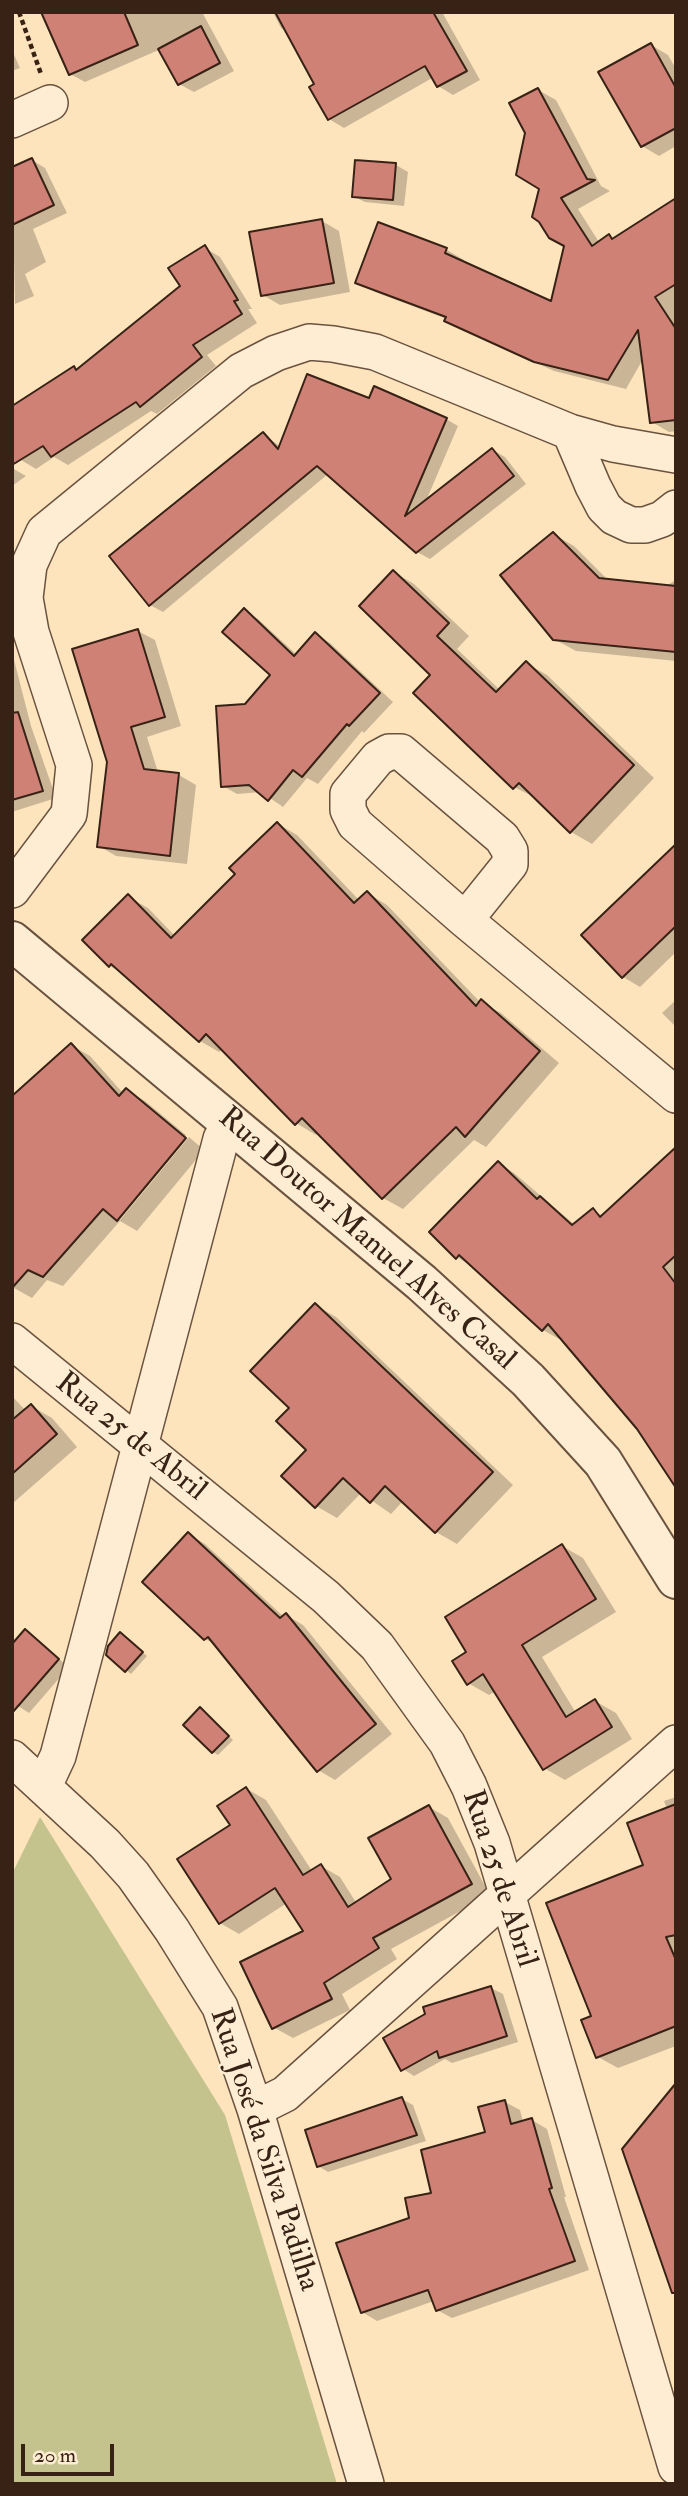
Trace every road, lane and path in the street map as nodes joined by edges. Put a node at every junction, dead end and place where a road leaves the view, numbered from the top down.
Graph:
1 (19, 12) edge
2 (46, 89) joint
3 (12, 120) edge
4 (570, 432) junction
5 (676, 456) edge
6 (676, 508) edge
7 (12, 890) edge
8 (465, 920) junction
9 (12, 941) edge
10 (676, 1095) edge
11 (230, 1122) junction
12 (12, 1340) edge
13 (141, 1446) junction
14 (676, 1579) edge
15 (676, 1743) edge
16 (12, 1758) edge
17 (44, 1786) junction
18 (506, 1895) junction
19 (255, 2109) junction
20 (676, 2467) edge
21 (366, 2484) edge

1 - 2 path
2 - 3 street
4 - 5 street
4 - 6 street
4 - 7 street
8 - 8 street
8 - 10 street
9 - 11 street, Rua Doutor Manuel Alves Casal
11 - 13 street
11 - 14 street, Rua Doutor Manuel Alves Casal
12 - 13 street, Rua 25 de Abril
13 - 17 street
13 - 18 street, Rua 25 de Abril
15 - 18 street
16 - 17 street, Rua José da Silva Padilha
17 - 19 street, Rua José da Silva Padilha
18 - 19 street
18 - 20 street, Rua 25 de Abril
19 - 21 street, Rua José da Silva Padilha

